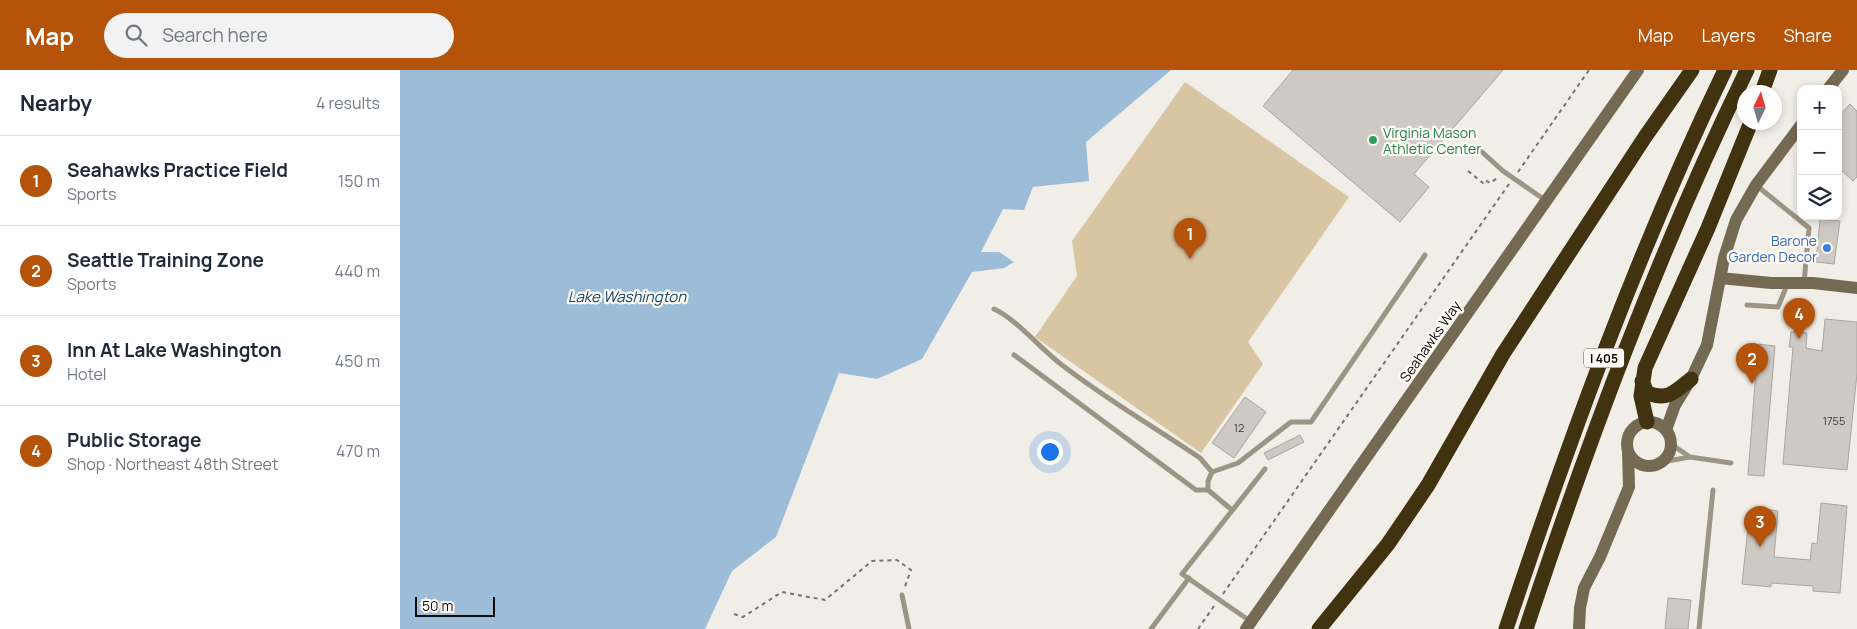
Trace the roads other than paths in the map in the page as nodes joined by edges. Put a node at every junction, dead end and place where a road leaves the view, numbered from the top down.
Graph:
1 (1638, 70) edge
2 (1692, 70) edge
3 (1725, 70) edge
4 (1747, 70) edge
5 (1770, 70) edge
6 (1843, 70) edge
7 (1765, 85) edge
8 (1831, 85) edge
9 (1748, 130) edge
10 (1797, 130) edge
11 (1482, 152) dead end
12 (1756, 185) junction
13 (1546, 200) junction
14 (1425, 254) dead end
15 (1720, 278) junction
16 (1804, 283) junction
17 (1787, 284) junction
18 (1857, 288) edge
19 (1748, 305) dead end
20 (994, 309) dead end
21 (1014, 355) dead end
22 (1691, 380) junction
23 (1642, 381) junction
24 (1675, 405) junction
25 (1650, 422) junction
26 (1666, 430) junction
27 (1671, 444) junction
28 (1628, 452) junction
29 (1690, 457) junction
30 (1731, 463) dead end
31 (1656, 464) junction
32 (1265, 469) dead end
33 (1212, 472) junction
34 (1629, 487) junction
35 (1208, 490) junction
36 (1713, 490) dead end
37 (1232, 510) junction
38 (1188, 578) junction
39 (902, 595) road end
40 (1249, 626) edge
41 (909, 629) edge
42 (1151, 629) edge
43 (1319, 629) edge
44 (1506, 629) edge
45 (1526, 629) edge
46 (1579, 629) edge
47 (1699, 629) edge

1 - 13 street, Seahawks Way
2 - 43 highway
3 - 44 highway, I 405
4 - 45 highway, I 405
5 - 7 highway
6 - 8 street
9 - 23 highway
10 - 12 street
11 - 13 lane
12 - 15 street
12 - 16 lane
13 - 40 street, Seahawks Way
14 - 33 lane
15 - 17 street
15 - 22 street
16 - 17 street
16 - 18 street
17 - 19 lane
20 - 33 lane
21 - 35 lane
22 - 23 highway
22 - 24 street
23 - 25 highway
24 - 25 street
24 - 26 street
25 - 26 street
25 - 28 street
26 - 27 street
27 - 29 lane
27 - 31 street
28 - 31 street
28 - 34 street
29 - 30 lane
29 - 31 lane
31 - 34 street
32 - 37 lane
33 - 35 lane
34 - 46 street
35 - 37 lane
36 - 47 lane
37 - 38 lane
38 - 40 lane
38 - 42 lane
39 - 41 lane

